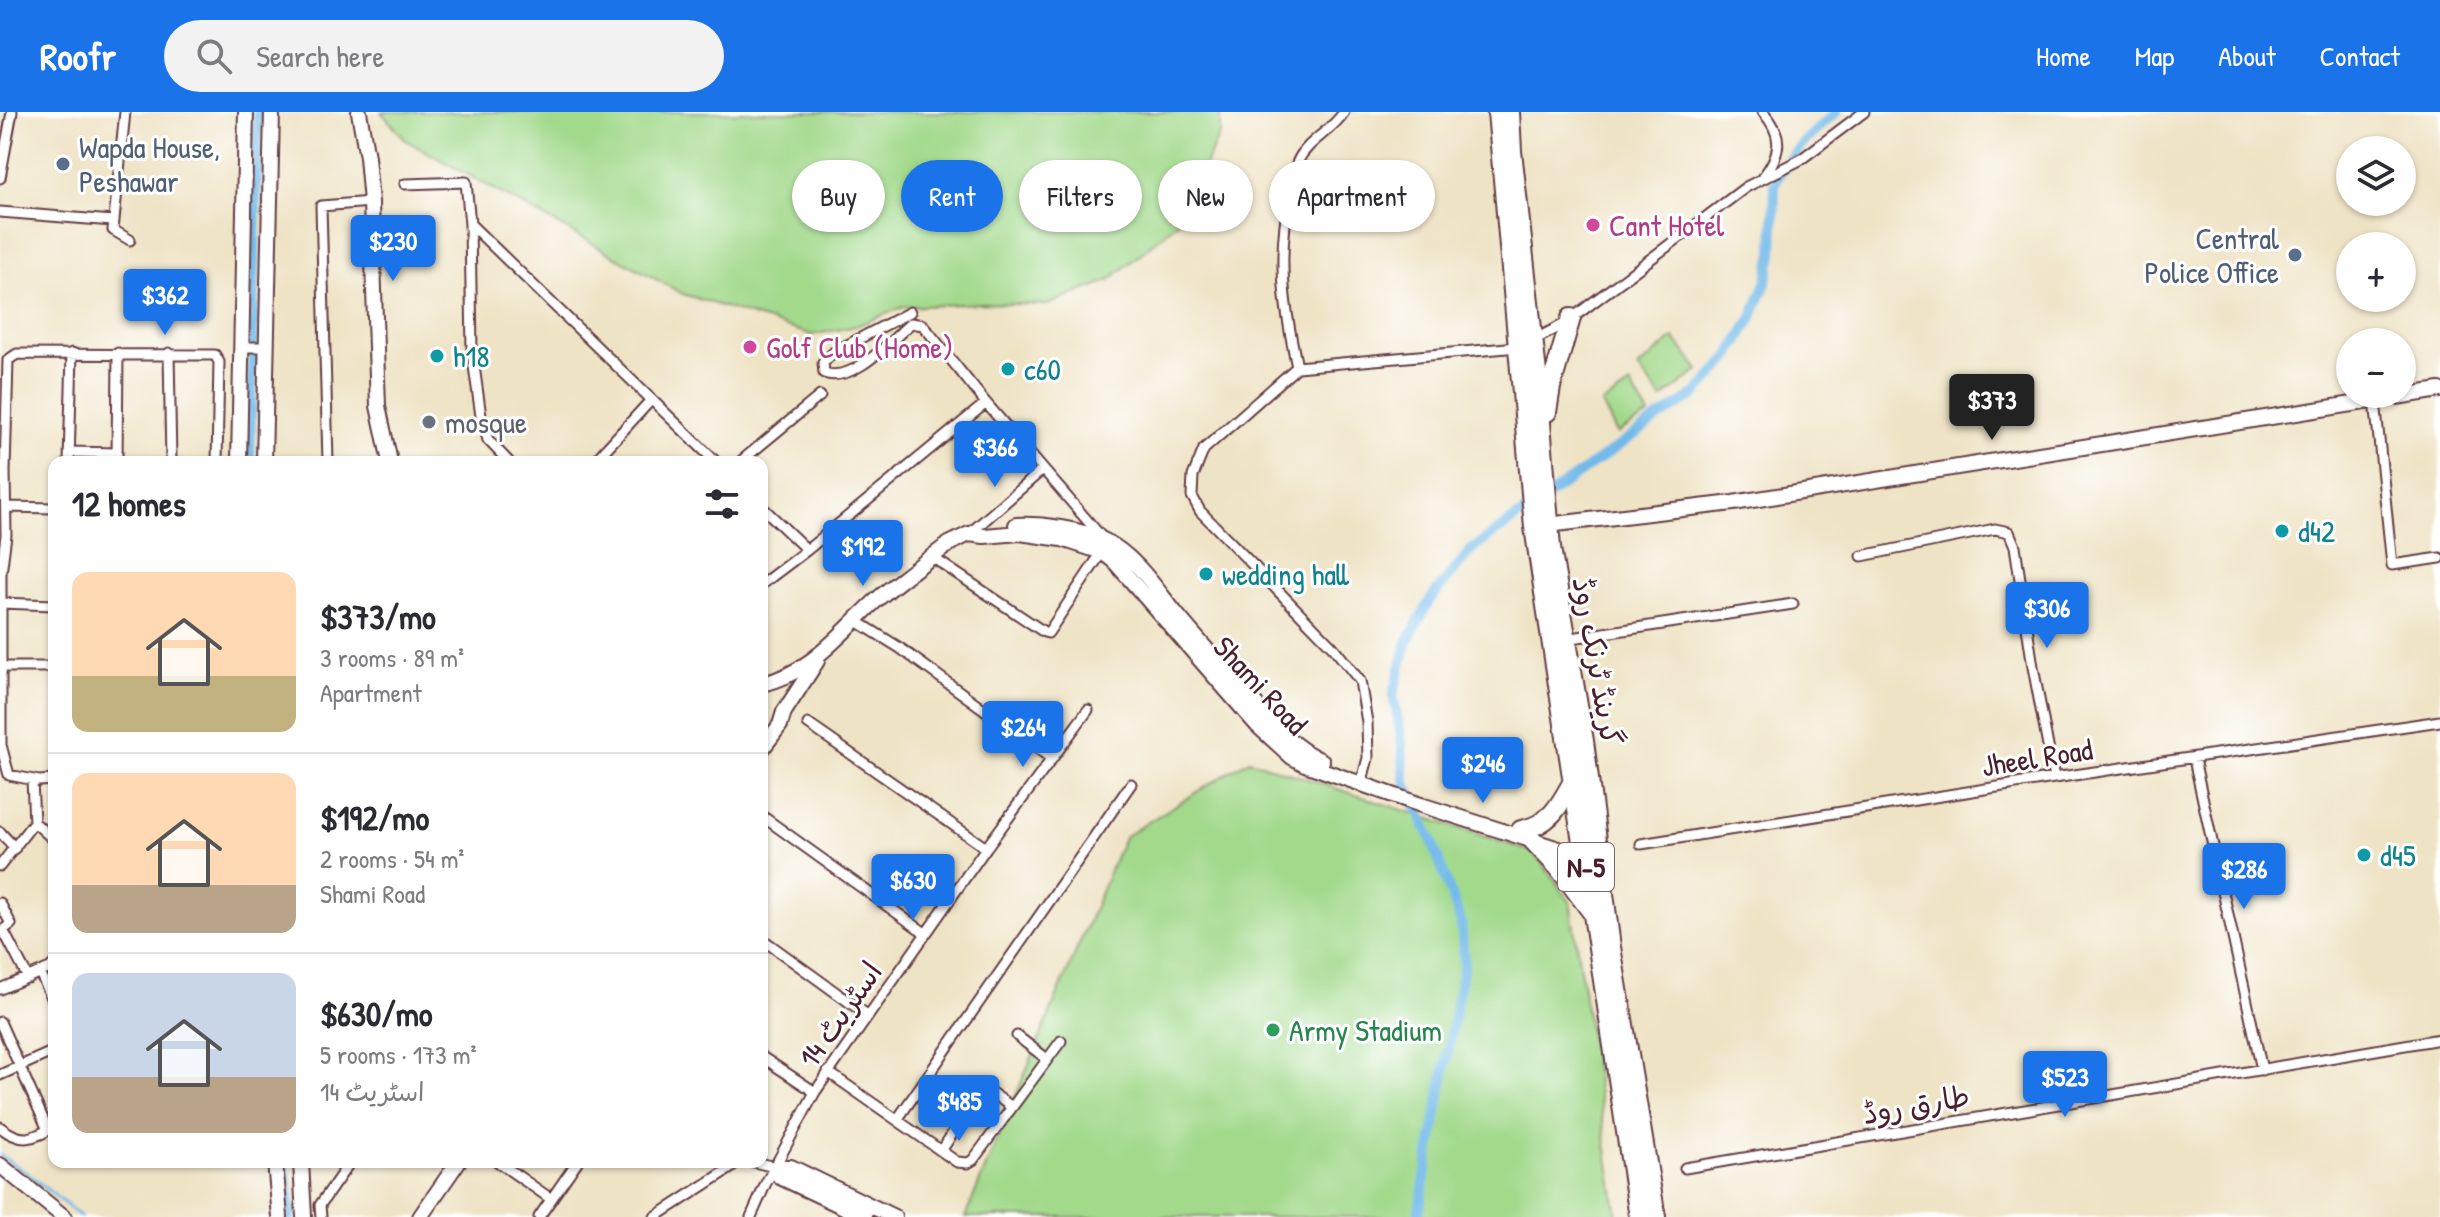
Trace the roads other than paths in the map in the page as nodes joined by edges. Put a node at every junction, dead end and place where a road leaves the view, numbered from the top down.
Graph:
1 (12, 112) edge
2 (125, 112) edge
3 (246, 112) edge
4 (272, 112) edge
5 (359, 112) edge
6 (1344, 112) edge
7 (1497, 112) edge
8 (1510, 112) edge
9 (1763, 112) edge
10 (1864, 112) edge
11 (0, 178) edge
12 (1762, 178) junction
13 (405, 184) dead end
14 (371, 202) junction
15 (0, 212) edge
16 (113, 221) junction
17 (470, 224) junction
18 (130, 240) dead end
19 (910, 312) dead end
20 (1571, 318) junction
21 (1526, 344) junction
22 (242, 347) junction
23 (266, 347) junction
24 (72, 353) junction
25 (118, 353) junction
26 (169, 353) junction
27 (0, 355) edge
28 (7, 364) junction
29 (1297, 367) junction
30 (2440, 390) edge
31 (2416, 394) edge
32 (820, 396) dead end
33 (651, 400) junction
34 (986, 403) junction
35 (2336, 406) edge
36 (2376, 408) edge
37 (1543, 450) junction
38 (69, 456) edge
39 (117, 456) edge
40 (171, 456) edge
41 (217, 456) edge
42 (239, 456) edge
43 (264, 456) edge
44 (328, 456) edge
45 (387, 456) edge
46 (503, 456) edge
47 (600, 456) edge
48 (710, 456) edge
49 (747, 456) edge
50 (1043, 469) junction
51 (2, 471) edge
52 (1538, 485) junction
53 (6, 507) junction
54 (48, 508) edge
55 (768, 513) edge
56 (1541, 519) junction
57 (971, 534) junction
58 (3, 536) edge
59 (1104, 546) junction
60 (807, 550) junction
61 (1862, 556) dead end
62 (932, 557) junction
63 (2440, 558) edge
64 (768, 579) edge
65 (1, 603) edge
66 (1793, 604) dead end
67 (48, 605) edge
68 (855, 620) junction
69 (1565, 639) junction
70 (822, 654) junction
71 (1, 667) edge
72 (48, 667) edge
73 (768, 682) edge
74 (768, 685) edge
75 (1088, 710) dead end
76 (785, 711) junction
77 (2440, 721) edge
78 (768, 724) edge
79 (808, 724) dead end
80 (768, 741) edge
81 (0, 744) edge
82 (1052, 759) junction
83 (2194, 759) junction
84 (2054, 778) junction
85 (32, 780) junction
86 (48, 780) edge
87 (1363, 781) junction
88 (1573, 781) junction
89 (1131, 784) dead end
90 (768, 820) edge
91 (34, 822) junction
92 (0, 832) edge
93 (48, 835) edge
94 (1527, 835) junction
95 (1641, 844) dead end
96 (15, 848) junction
97 (986, 848) junction
98 (1591, 852) junction
99 (0, 866) edge
100 (0, 903) edge
101 (1593, 913) junction
102 (925, 933) junction
103 (768, 943) edge
104 (48, 968) edge
105 (40, 973) junction
106 (28, 978) junction
107 (0, 989) edge
108 (48, 990) edge
109 (867, 1015) junction
110 (0, 1022) edge
111 (1017, 1036) dead end
112 (2440, 1039) edge
113 (1061, 1041) dead end
114 (48, 1054) edge
115 (1047, 1059) junction
116 (768, 1061) edge
117 (21, 1066) junction
118 (2262, 1070) junction
119 (828, 1072) junction
120 (0, 1075) edge
121 (986, 1089) dead end
122 (815, 1092) junction
123 (972, 1104) dead end
124 (1012, 1107) junction
125 (897, 1120) junction
126 (48, 1122) edge
127 (0, 1127) edge
128 (48, 1130) edge
129 (941, 1151) junction
130 (0, 1165) edge
131 (768, 1165) edge
132 (775, 1167) junction
133 (276, 1168) edge
134 (301, 1168) edge
135 (346, 1168) edge
136 (454, 1168) edge
137 (464, 1168) edge
138 (507, 1168) edge
139 (573, 1168) edge
140 (731, 1168) edge
141 (1685, 1168) dead end
142 (551, 1199) junction
143 (64, 1217) edge
144 (280, 1217) edge
145 (304, 1217) edge
146 (321, 1217) edge
147 (420, 1217) edge
148 (431, 1217) edge
149 (539, 1217) edge
150 (655, 1217) edge
151 (751, 1217) edge
152 (865, 1217) edge
153 (894, 1217) edge
154 (1639, 1217) edge
155 (1656, 1217) edge

1 - 11 street
2 - 16 street
3 - 22 street
4 - 23 street
5 - 14 street
6 - 29 street
7 - 21 highway, گرینڈ ٹرنک روڈ / N-5
8 - 21 highway, گرینڈ ٹرنک روڈ / N-5
9 - 12 street
10 - 12 street
12 - 20 street
13 - 17 street
14 - 44 street
14 - 45 street
15 - 16 street
16 - 18 street
17 - 33 street
17 - 46 street
19 - 34 street, Shami Road
20 - 21 street
20 - 37 highway
21 - 29 street
21 - 37 highway, گرینڈ ٹرنک روڈ / N-5
21 - 52 highway, گرینڈ ٹرنک روڈ / N-5
22 - 23 street
22 - 42 street
23 - 43 street
24 - 25 street
24 - 28 street
24 - 38 street
25 - 26 street
25 - 39 street
26 - 40 street
26 - 41 street
27 - 28 street
28 - 51 street
29 - 87 street
30 - 31 street
32 - 49 street
33 - 47 street
33 - 48 street
34 - 50 street, Shami Road
34 - 60 street
35 - 56 street
36 - 63 street
37 - 52 highway, گرینڈ ٹرنک روڈ / N-5
50 - 57 street
50 - 59 street, Shami Road
51 - 53 street
52 - 56 highway, گرینڈ ٹرنک روڈ / N-5
53 - 54 street
53 - 58 street
55 - 60 street
56 - 69 highway, گرینڈ ٹرنک روڈ / N-5
56 - 88 highway, گرینڈ ٹرنک روڈ / N-5
57 - 59 street, Shami Road
57 - 62 street
58 - 65 street
59 - 62 street
59 - 87 street, Shami Road
60 - 64 street
61 - 84 street
62 - 68 street
65 - 67 street
65 - 71 street
66 - 69 street
68 - 70 street
68 - 82 street
69 - 98 highway, گرینڈ ٹرنک روڈ / N-5
70 - 73 street
70 - 76 street
71 - 72 street
71 - 81 street
74 - 76 street
75 - 82 street, اسٹریٹ 14
76 - 78 street
76 - 80 street
77 - 83 street, Jheel Road
79 - 97 street
81 - 85 street
82 - 97 street, اسٹریٹ 14
83 - 84 street, Jheel Road
83 - 118 street
84 - 95 street, Jheel Road
85 - 86 street
85 - 91 street
87 - 94 street, Shami Road
88 - 94 highway
88 - 98 highway, گرینڈ ٹرنک روڈ / N-5
89 - 125 street
90 - 102 street
91 - 93 street
91 - 96 street
92 - 96 street
94 - 98 street, Shami Road
94 - 101 highway
96 - 99 street
97 - 102 street, اسٹریٹ 14
98 - 101 highway, گرینڈ ٹرنک روڈ / N-5
98 - 155 highway, گرینڈ ٹرنک روڈ / N-5
100 - 106 street
101 - 154 highway, گرینڈ ٹرنک روڈ / N-5
102 - 109 street, اسٹریٹ 14
103 - 109 street
104 - 105 street
105 - 106 street
105 - 108 street
106 - 107 street
109 - 119 street, اسٹریٹ 14
110 - 117 street
111 - 115 street
112 - 118 street, طارق روڈ
113 - 115 street
114 - 117 street
115 - 124 street
116 - 122 street
117 - 120 street
117 - 126 street
118 - 141 street, طارق روڈ
119 - 122 street, اسٹریٹ 14
119 - 125 street
121 - 124 street
122 - 132 street, اسٹریٹ 14
123 - 129 street
124 - 129 street
125 - 129 street
127 - 128 street
130 - 143 street
131 - 132 street
132 - 151 street, اسٹریٹ 14
132 - 152 street
132 - 153 street
133 - 144 street
134 - 145 street
135 - 146 street
136 - 147 street
137 - 148 street
138 - 142 street
139 - 142 street
140 - 150 street
142 - 149 street

